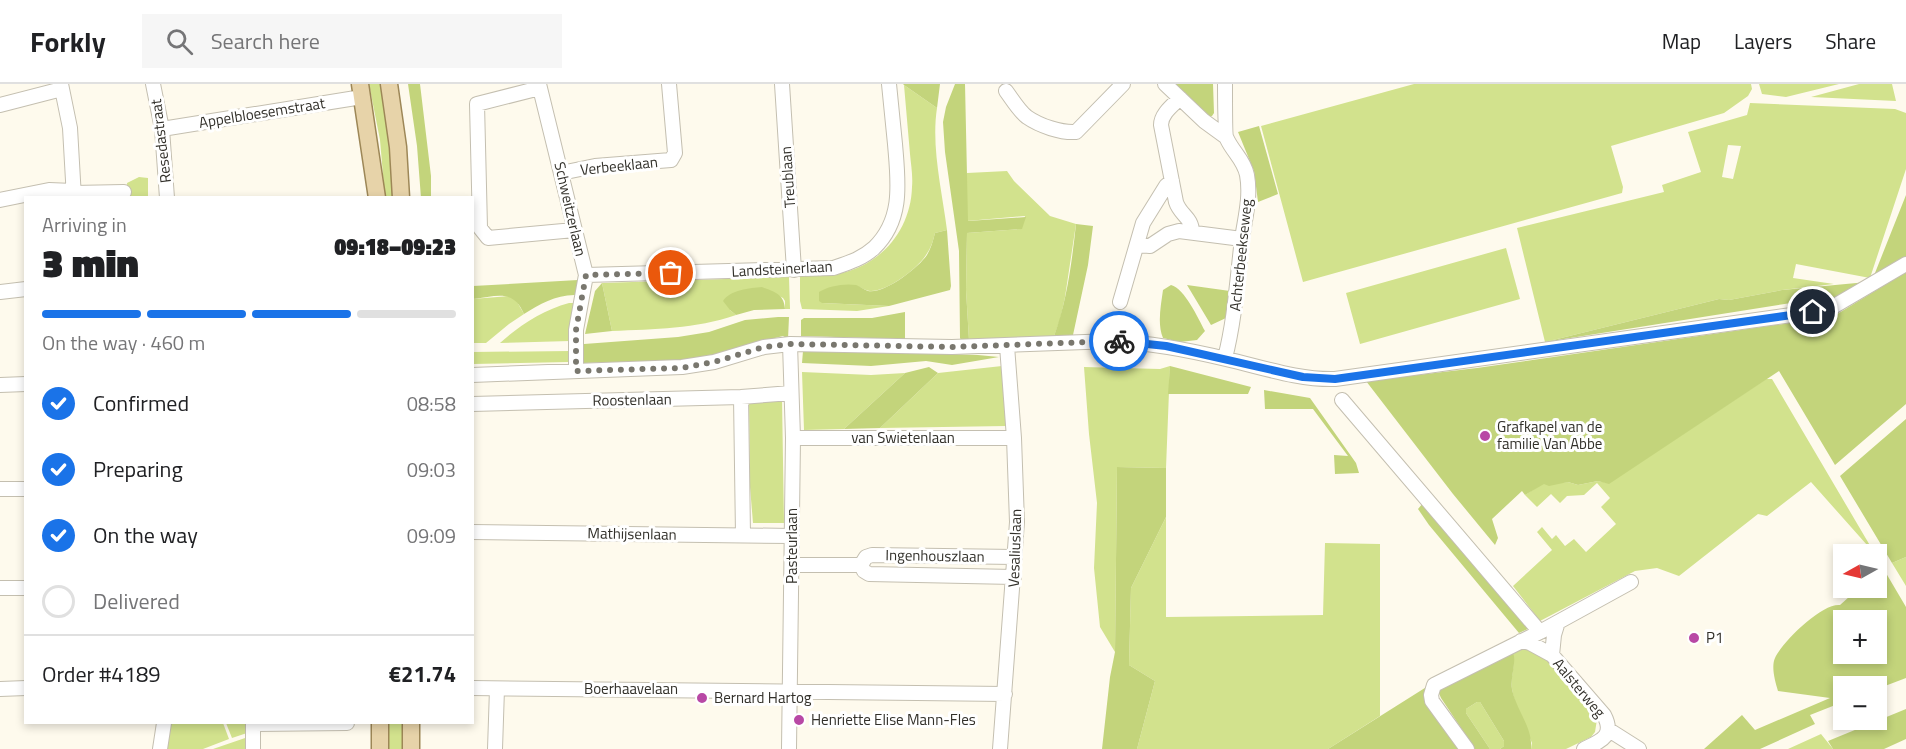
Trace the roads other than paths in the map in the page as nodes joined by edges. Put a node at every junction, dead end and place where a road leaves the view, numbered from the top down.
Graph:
1 (153, 84) edge
2 (389, 84) edge
3 (669, 84) edge
4 (782, 84) edge
5 (889, 84) edge
6 (1123, 84) edge
7 (1165, 84) edge
8 (1225, 84) edge
9 (61, 86) edge
10 (540, 86) edge
11 (361, 91) edge
12 (1005, 91) dead end
13 (1180, 98) junction
14 (0, 105) edge
15 (162, 129) junction
16 (1226, 137) junction
17 (561, 173) junction
18 (1172, 182) junction
19 (123, 192) dead end
20 (74, 194) edge
21 (167, 196) edge
22 (374, 196) edge
23 (401, 196) edge
24 (0, 200) edge
25 (574, 230) junction
26 (1192, 232) junction
27 (1242, 239) junction
28 (1137, 245) junction
29 (1906, 264) edge
30 (794, 270) junction
31 (586, 275) junction
32 (24, 289) edge
33 (0, 292) edge
34 (1120, 302) dead end
35 (790, 344) junction
36 (1007, 346) junction
37 (1225, 358) junction
38 (576, 371) junction
39 (474, 375) edge
40 (24, 384) edge
41 (0, 385) edge
42 (791, 393) junction
43 (741, 397) junction
44 (1342, 400) dead end
45 (474, 404) edge
46 (793, 438) junction
47 (1014, 438) junction
48 (0, 489) edge
49 (24, 489) edge
50 (474, 532) edge
51 (743, 535) junction
52 (792, 536) junction
53 (1015, 557) junction
54 (792, 565) junction
55 (861, 565) junction
56 (1014, 577) junction
57 (1632, 582) dead end
58 (0, 588) edge
59 (24, 588) edge
60 (1558, 622) junction
61 (1540, 632) junction
62 (1521, 641) junction
63 (1552, 655) junction
64 (24, 688) edge
65 (474, 688) edge
66 (0, 689) edge
67 (497, 689) junction
68 (790, 691) junction
69 (1005, 694) junction
70 (164, 724) edge
71 (253, 724) edge
72 (380, 724) edge
73 (411, 724) edge
74 (1608, 730) junction
75 (160, 749) edge
76 (253, 749) edge
77 (380, 749) edge
78 (411, 749) edge
79 (495, 749) edge
80 (789, 749) edge
81 (1000, 749) edge
82 (1467, 749) edge
83 (1584, 749) edge
84 (1639, 749) edge

1 - 15 street, Resedastraat
2 - 23 main road
3 - 17 street, Verbeeklaan
4 - 30 street, Treublaan
5 - 30 street, Landsteinerlaan
6 - 12 street
7 - 13 street
8 - 16 street
9 - 14 street
9 - 20 street
10 - 17 street, Schweitzerlaan
10 - 25 street
11 - 15 street, Appelbloesemstraat
11 - 22 main road
13 - 16 street
13 - 18 street
15 - 21 street, Resedastraat
16 - 27 street, Achterbeekseweg
17 - 25 street, Schweitzerlaan
18 - 26 street
18 - 28 street
19 - 20 street
20 - 24 street
25 - 31 street, Schweitzerlaan
26 - 27 street
26 - 28 street
27 - 37 street, Achterbeekseweg
28 - 34 street
29 - 37 street, Roostenlaan
30 - 31 street, Landsteinerlaan
31 - 38 street, Schweitzerlaan
32 - 33 street
35 - 36 street, Roostenlaan
35 - 38 street, Roostenlaan
35 - 42 street, Pasteurlaan
36 - 37 street, Roostenlaan
36 - 47 street, Vesaliuslaan
38 - 39 street, Roostenlaan
40 - 41 street
42 - 43 street, Roostenlaan
42 - 46 street, Pasteurlaan
43 - 45 street, Roostenlaan
43 - 51 street
44 - 61 street
46 - 47 street, van Swietenlaan
46 - 52 street, Pasteurlaan
47 - 53 street, Vesaliuslaan
48 - 49 street
50 - 51 street, Mathijsenlaan
51 - 52 street, Mathijsenlaan
52 - 54 street, Pasteurlaan
53 - 55 street, Ingenhouszlaan
53 - 56 street, Vesaliuslaan
54 - 55 street, Ingenhouszlaan
54 - 68 street, Pasteurlaan
55 - 56 street, Ingenhouszlaan
56 - 69 street, Vesaliuslaan
57 - 60 street
58 - 59 street
60 - 61 street
60 - 63 street, Aalsterweg
61 - 62 street
62 - 63 street
62 - 82 street
63 - 74 street, Aalsterweg
64 - 66 street
65 - 67 street, Boerhaavelaan
67 - 68 street, Boerhaavelaan
67 - 79 street
68 - 69 street, Boerhaavelaan
68 - 80 street, Pasteurlaan
69 - 81 street, Vesaliuslaan
70 - 75 street
71 - 76 street
72 - 77 main road
73 - 78 main road
74 - 83 street, Aalsterweg
74 - 84 street, Aalsterweg

